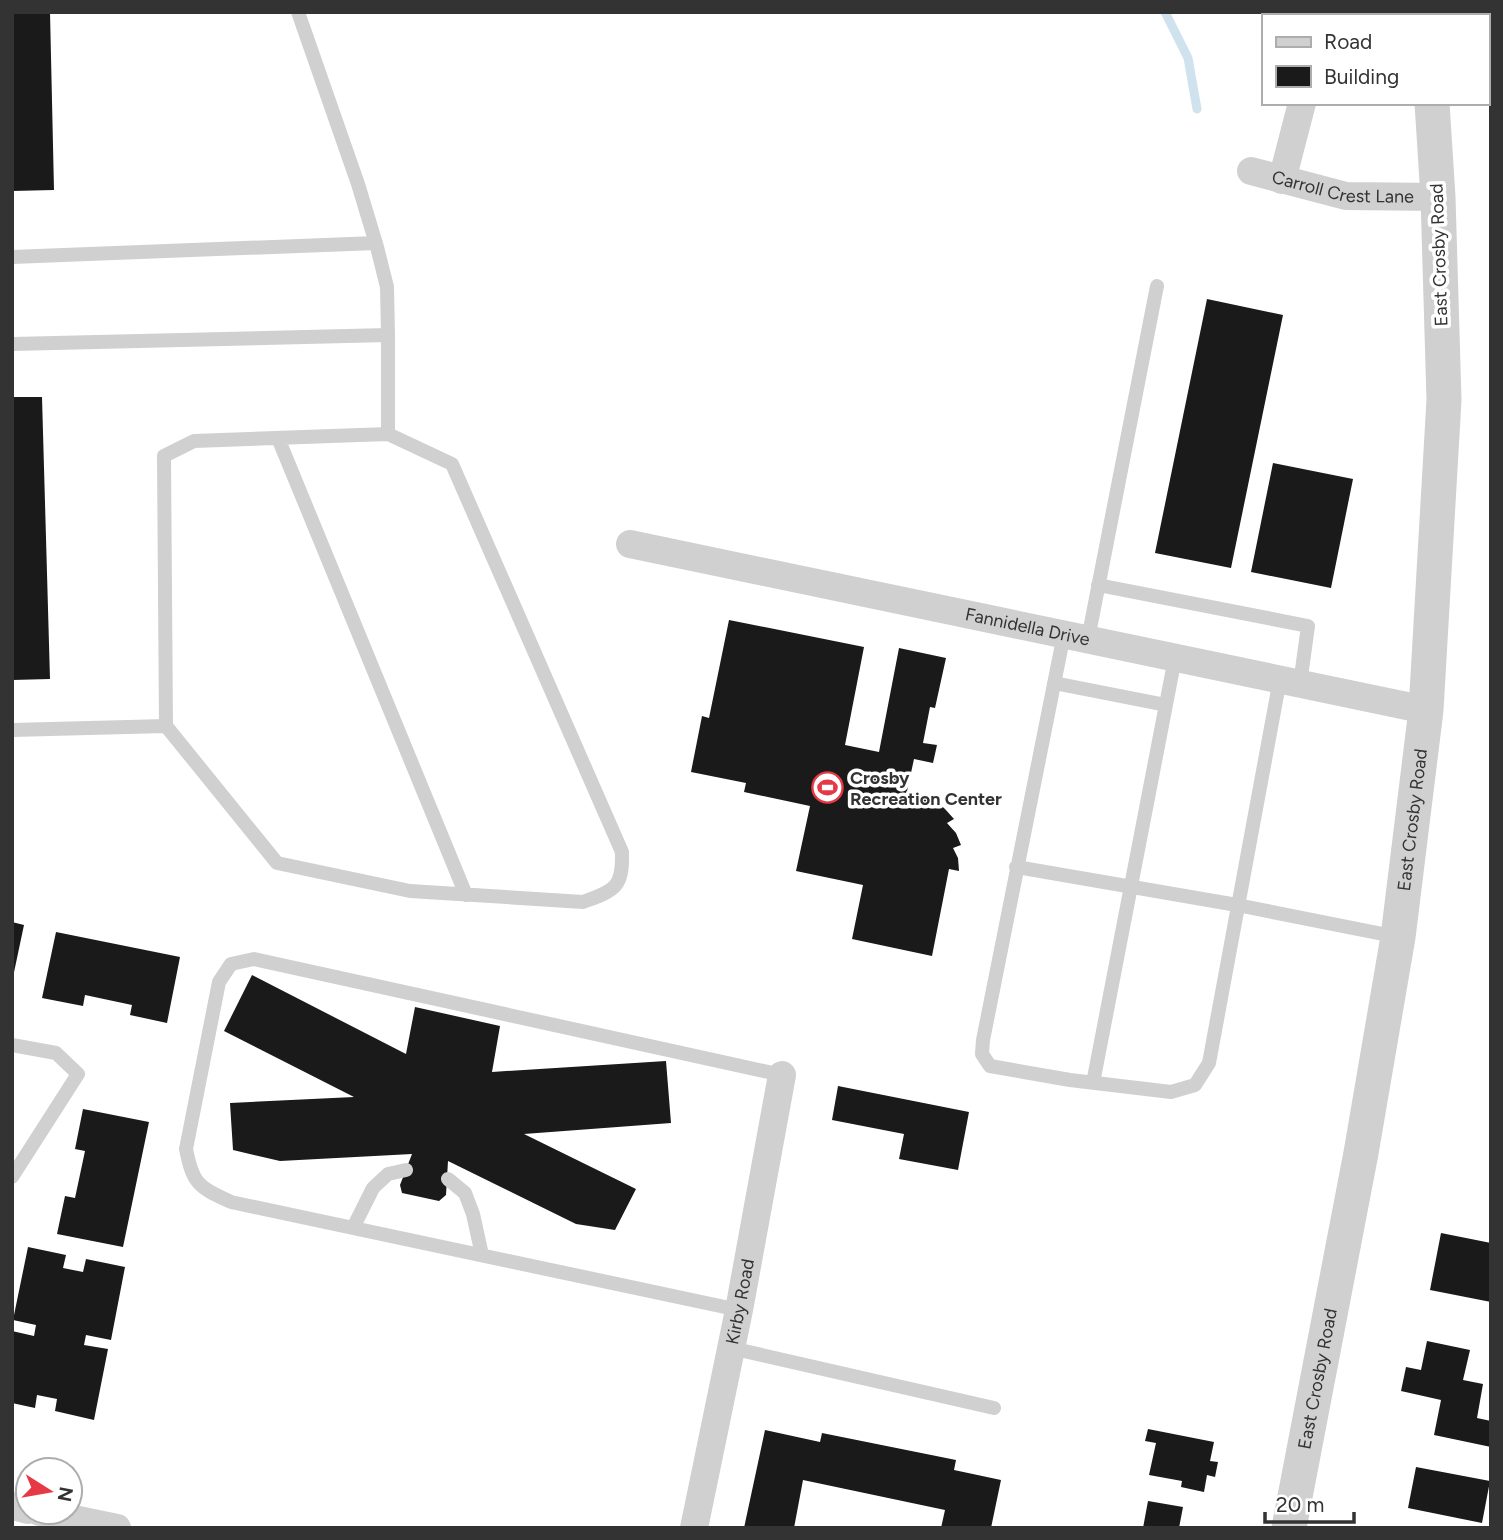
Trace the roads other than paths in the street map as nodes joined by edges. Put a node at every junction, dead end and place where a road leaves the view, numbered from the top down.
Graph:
1 (298, 12) edge
2 (1302, 105) edge
3 (1432, 105) edge
4 (1251, 171) dead end
5 (1282, 180) junction
6 (1438, 197) junction
7 (376, 243) junction
8 (12, 257) edge
9 (1157, 286) dead end
10 (388, 335) junction
11 (12, 344) edge
12 (388, 433) junction
13 (278, 438) junction
14 (630, 544) dead end
15 (1098, 585) junction
16 (1076, 637) junction
17 (1175, 658) junction
18 (1290, 681) junction
19 (1054, 683) junction
20 (1166, 705) junction
21 (1426, 710) junction
22 (166, 726) junction
23 (12, 730) edge
24 (1016, 867) junction
25 (1130, 887) junction
26 (466, 895) junction
27 (1237, 905) junction
28 (1398, 937) junction
29 (12, 1045) edge
30 (782, 1075) joint
31 (1093, 1083) junction
32 (406, 1170) dead end
33 (12, 1177) edge
34 (447, 1179) dead end
35 (353, 1228) junction
36 (482, 1255) junction
37 (739, 1310) junction
38 (731, 1349) junction
39 (994, 1408) dead end
40 (84, 1521) edge
41 (117, 1528) edge
42 (694, 1528) edge
43 (1289, 1528) edge

1 - 7 lane
2 - 5 street
3 - 6 street, East Crosby Road
4 - 5 street, Carroll Crest Lane
5 - 6 street, Carroll Crest Lane
6 - 21 street, East Crosby Road
7 - 8 lane
7 - 10 lane
9 - 15 lane
10 - 11 lane
10 - 12 lane
12 - 13 lane
12 - 26 lane
13 - 22 lane
13 - 26 lane
14 - 16 street, Fannidella Drive
15 - 16 lane
15 - 18 lane
16 - 17 street, Fannidella Drive
16 - 19 lane
17 - 18 street, Fannidella Drive
17 - 20 lane
18 - 21 street, Fannidella Drive
18 - 27 lane
19 - 20 lane
19 - 24 lane
20 - 25 lane
21 - 28 street, East Crosby Road
22 - 23 lane
22 - 26 lane
24 - 25 lane
24 - 31 lane
25 - 27 lane
25 - 31 lane
27 - 28 lane
27 - 31 lane
28 - 43 street, East Crosby Road
29 - 33 lane
30 - 35 lane
30 - 37 street, Kirby Road
32 - 35 lane
34 - 36 lane
35 - 36 lane
36 - 37 lane
37 - 38 street, Kirby Road
38 - 39 lane
38 - 42 street, Kirby Road
40 - 41 street

